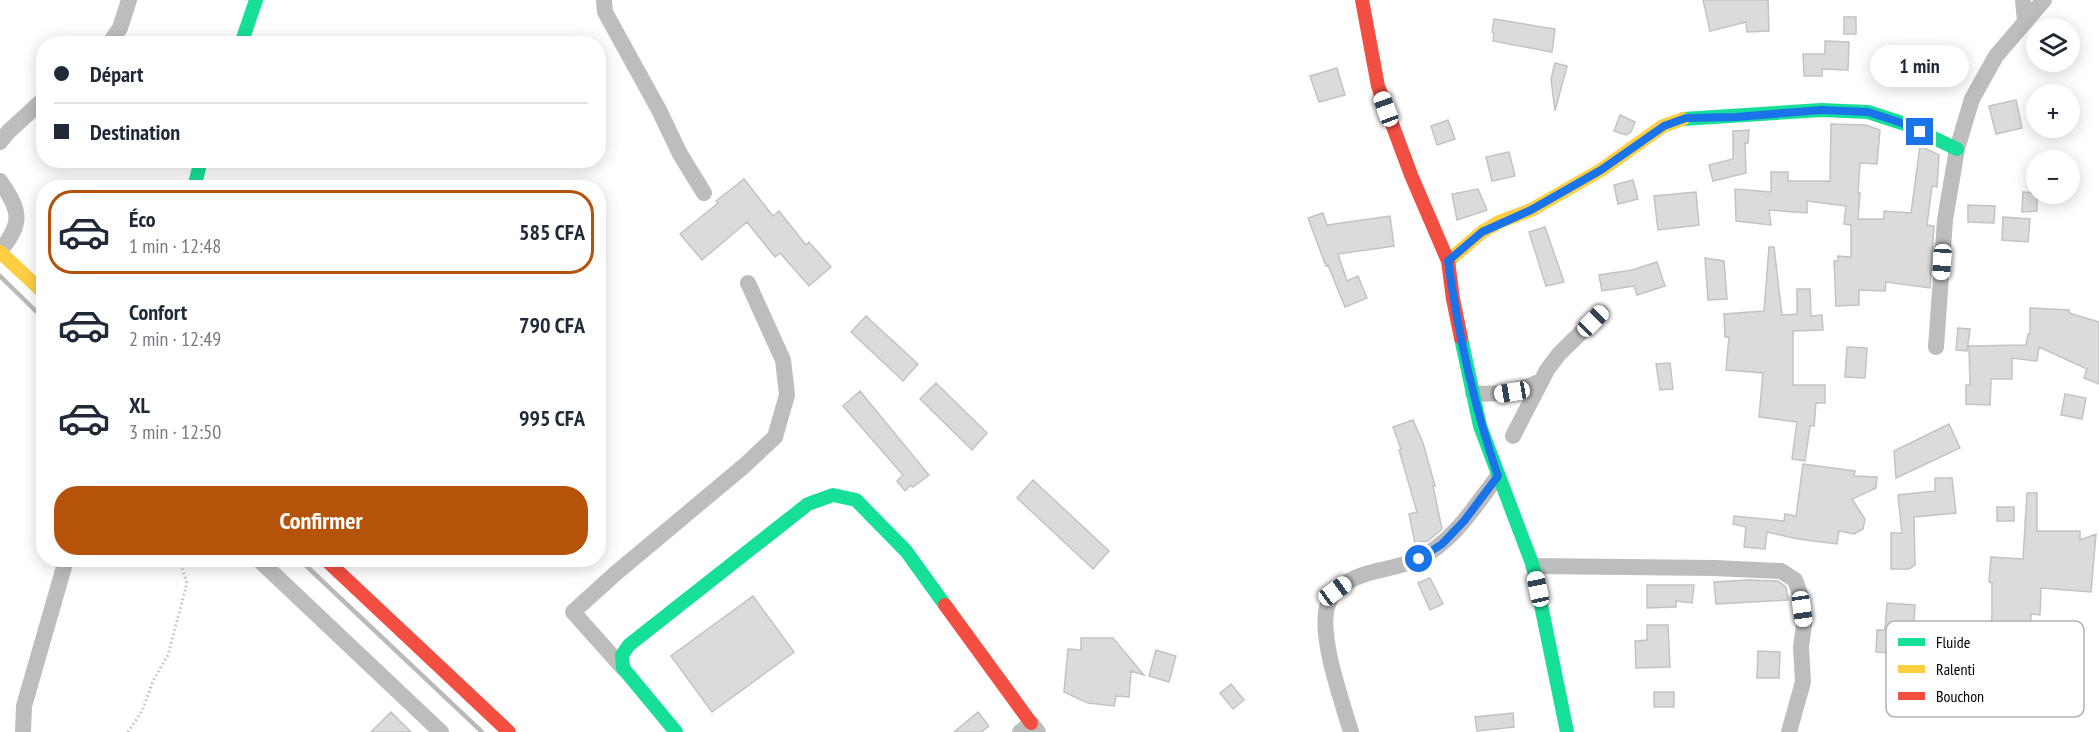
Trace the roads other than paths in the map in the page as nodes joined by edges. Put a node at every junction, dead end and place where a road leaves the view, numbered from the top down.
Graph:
1 (129, 0) edge
2 (256, 0) edge
3 (604, 0) edge
4 (1362, 0) edge
5 (2023, 0) edge
6 (2044, 0) edge
7 (2025, 21) junction
8 (114, 36) edge
9 (244, 36) edge
10 (36, 106) edge
11 (0, 142) edge
12 (1957, 149) junction
13 (0, 182) edge
14 (704, 192) dead end
15 (0, 252) edge
16 (1448, 261) junction
17 (748, 284) dead end
18 (36, 286) edge
19 (1601, 313) dead end
20 (1936, 347) dead end
21 (1541, 381) junction
22 (1473, 393) junction
23 (1513, 436) dead end
24 (1498, 476) junction
25 (1533, 566) junction
26 (64, 567) edge
27 (266, 567) edge
28 (333, 567) edge
29 (624, 668) junction
30 (1030, 729) edge
31 (23, 732) edge
32 (441, 732) edge
33 (508, 732) edge
34 (676, 732) edge
35 (1352, 732) edge
36 (1567, 732) edge
37 (1789, 732) edge

1 - 8 street
2 - 9 street
3 - 14 street
4 - 16 street
5 - 7 street
6 - 7 street
7 - 12 street
10 - 11 street
12 - 16 street
12 - 20 street
13 - 15 street
15 - 18 street
16 - 22 street
17 - 29 street
19 - 21 street
21 - 22 street
21 - 23 street
22 - 24 street
24 - 25 street
24 - 35 street
25 - 36 street
25 - 37 street
26 - 31 street
27 - 32 street
28 - 33 street
29 - 30 street
29 - 34 street

